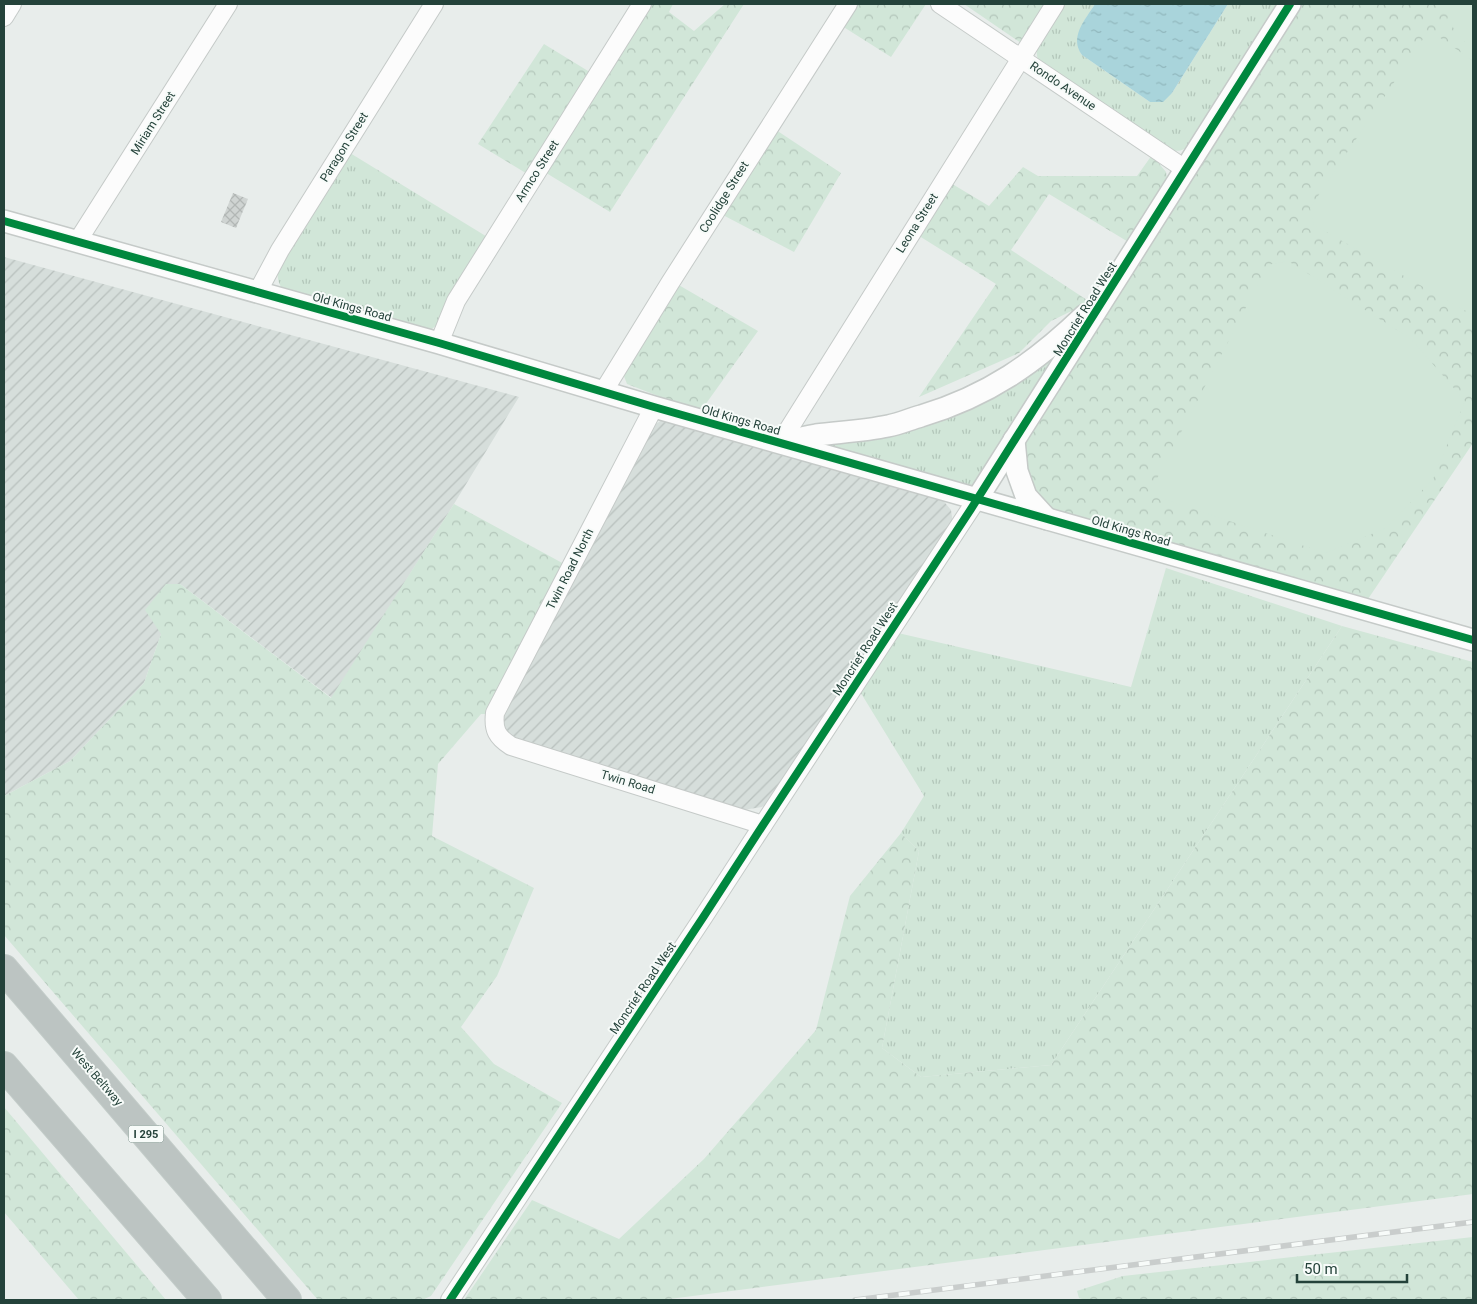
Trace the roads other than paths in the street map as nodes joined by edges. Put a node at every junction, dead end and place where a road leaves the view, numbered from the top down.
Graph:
1 (12, 4) edge
2 (228, 4) edge
3 (434, 4) edge
4 (642, 4) edge
5 (848, 4) edge
6 (940, 4) edge
7 (1055, 4) edge
8 (1290, 4) edge
9 (4, 17) edge
10 (1022, 59) junction
11 (1185, 169) junction
12 (4, 221) edge
13 (77, 242) junction
14 (1109, 292) junction
15 (257, 293) junction
16 (439, 343) junction
17 (604, 392) junction
18 (654, 407) junction
19 (1014, 440) junction
20 (780, 443) junction
21 (977, 499) junction
22 (1047, 519) junction
23 (1473, 640) edge
24 (496, 734) joint
25 (763, 825) junction
26 (4, 969) edge
27 (4, 1066) edge
28 (207, 1300) edge
29 (287, 1300) edge
30 (450, 1300) edge

1 - 9 street
2 - 13 street, Miriam Street
3 - 15 street, Paragon Street
4 - 16 street, Armco Street
5 - 17 street, Coolidge Street
6 - 10 street, Rondo Avenue
7 - 10 street, Leona Street
8 - 11 street, Moncrief Road West
10 - 11 street, Rondo Avenue
10 - 20 street, Leona Street
11 - 14 street, Moncrief Road West
12 - 13 street, Old Kings Road
13 - 15 street, Old Kings Road
14 - 19 street, Moncrief Road West
14 - 20 street
15 - 16 street, Old Kings Road
16 - 17 street, Old Kings Road
17 - 18 street, Old Kings Road
18 - 20 street, Old Kings Road
18 - 24 street, Twin Road North
19 - 21 street, Moncrief Road West
19 - 22 street
20 - 21 street, Old Kings Road
21 - 22 street, Old Kings Road
21 - 25 street, Moncrief Road West
22 - 23 street, Old Kings Road
24 - 25 street, Twin Road
25 - 30 street, Moncrief Road West
26 - 29 highway, West Beltway / I 295
27 - 28 highway

